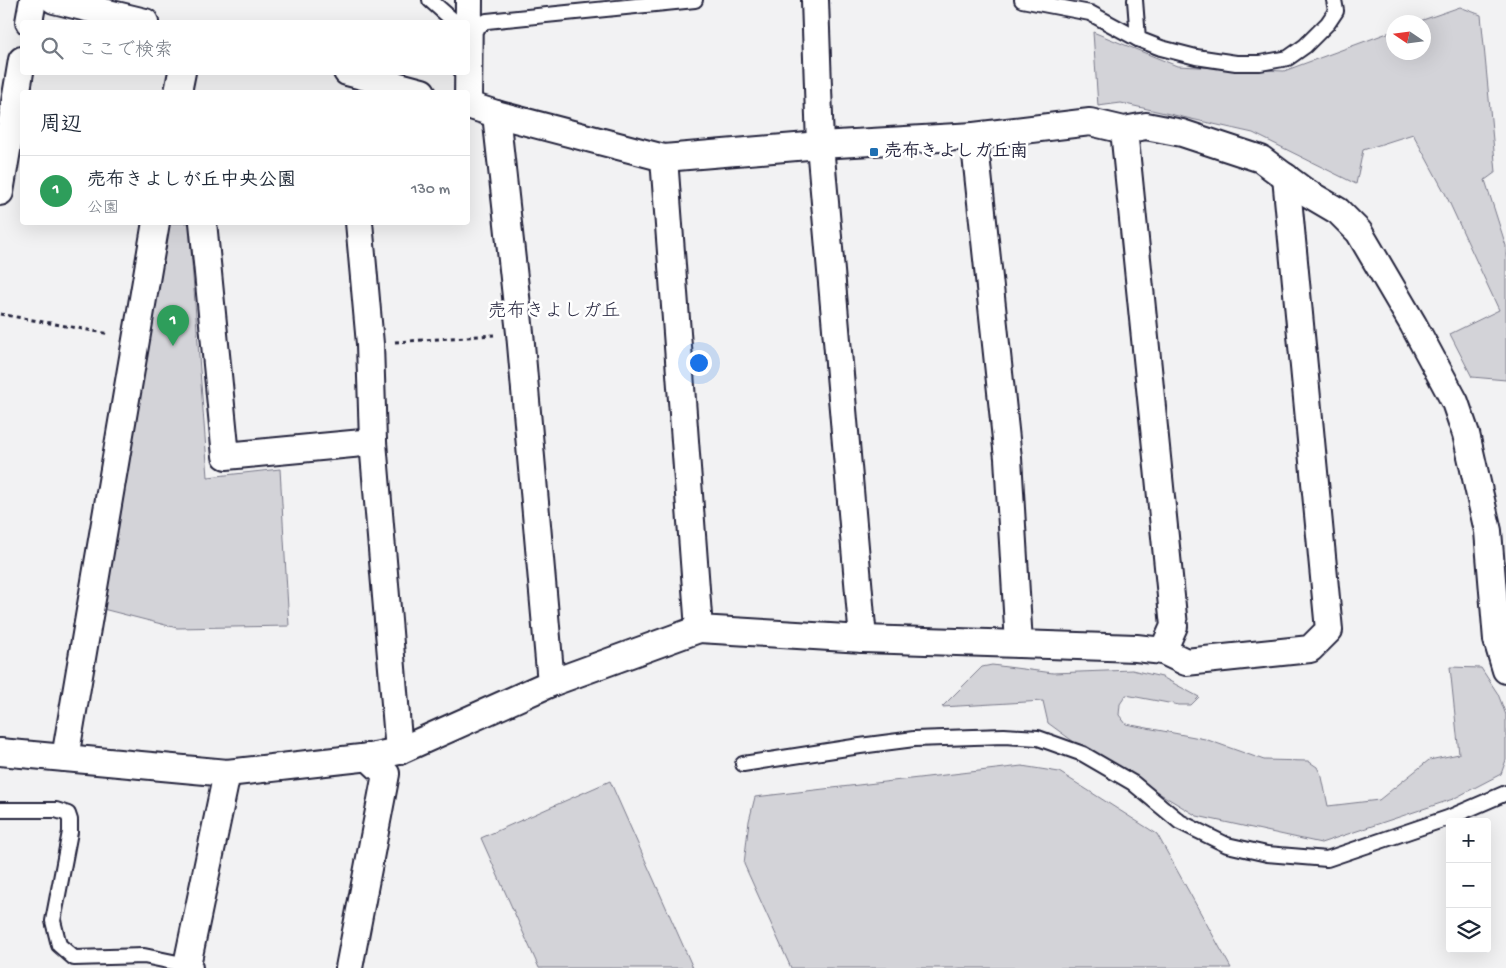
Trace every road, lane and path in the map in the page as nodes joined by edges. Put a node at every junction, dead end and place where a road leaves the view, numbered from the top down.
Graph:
1 (33, 0) edge
2 (54, 0) edge
3 (430, 0) edge
4 (469, 0) edge
5 (695, 0) edge
6 (815, 0) edge
7 (1022, 0) edge
8 (1135, 0) edge
9 (1334, 0) edge
10 (635, 3) edge
11 (29, 20) edge
12 (137, 20) edge
13 (453, 20) edge
14 (466, 20) edge
15 (470, 27) edge
16 (1138, 39) junction
17 (20, 72) edge
18 (181, 75) edge
19 (188, 75) edge
20 (347, 75) edge
21 (358, 75) edge
22 (466, 75) edge
23 (178, 90) edge
24 (190, 90) edge
25 (348, 90) edge
26 (414, 90) edge
27 (467, 90) edge
28 (470, 106) edge
29 (496, 114) junction
30 (1124, 130) junction
31 (974, 136) junction
32 (820, 145) junction
33 (664, 158) junction
34 (1286, 177) junction
35 (0, 192) edge
36 (155, 225) edge
37 (203, 225) edge
38 (359, 225) edge
39 (0, 314) edge
40 (520, 333) junction
41 (136, 338) junction
42 (370, 344) junction
43 (373, 442) junction
44 (699, 629) junction
45 (863, 639) junction
46 (1019, 644) junction
47 (1162, 652) junction
48 (1506, 670) edge
49 (550, 683) junction
50 (399, 751) junction
51 (0, 752) edge
52 (65, 758) junction
53 (368, 758) junction
54 (743, 764) dead end
55 (227, 773) junction
56 (1506, 793) edge
57 (0, 810) edge
58 (188, 966) edge
59 (349, 968) edge

1 - 11 street
2 - 12 street
3 - 13 lane
4 - 14 street
5 - 10 lane
6 - 32 street
7 - 16 lane
8 - 16 lane
9 - 16 lane
10 - 15 lane
17 - 35 street
18 - 23 street
19 - 24 street
20 - 25 street
21 - 26 street
22 - 27 street
28 - 29 street
29 - 33 street
29 - 40 street
30 - 31 street
30 - 34 street
30 - 47 street
31 - 32 street
31 - 46 street
32 - 33 street
32 - 45 street
33 - 44 street
34 - 47 street
34 - 48 street
36 - 41 street
37 - 43 street
38 - 42 street
39 - 41 path
40 - 42 path
40 - 49 street
41 - 52 street
42 - 43 street
43 - 50 street
44 - 45 street
44 - 49 street
45 - 46 street
46 - 47 street
49 - 50 street
50 - 53 street
51 - 52 street
52 - 55 street
53 - 55 street
53 - 59 street
54 - 56 lane
55 - 58 street
57 - 58 lane

